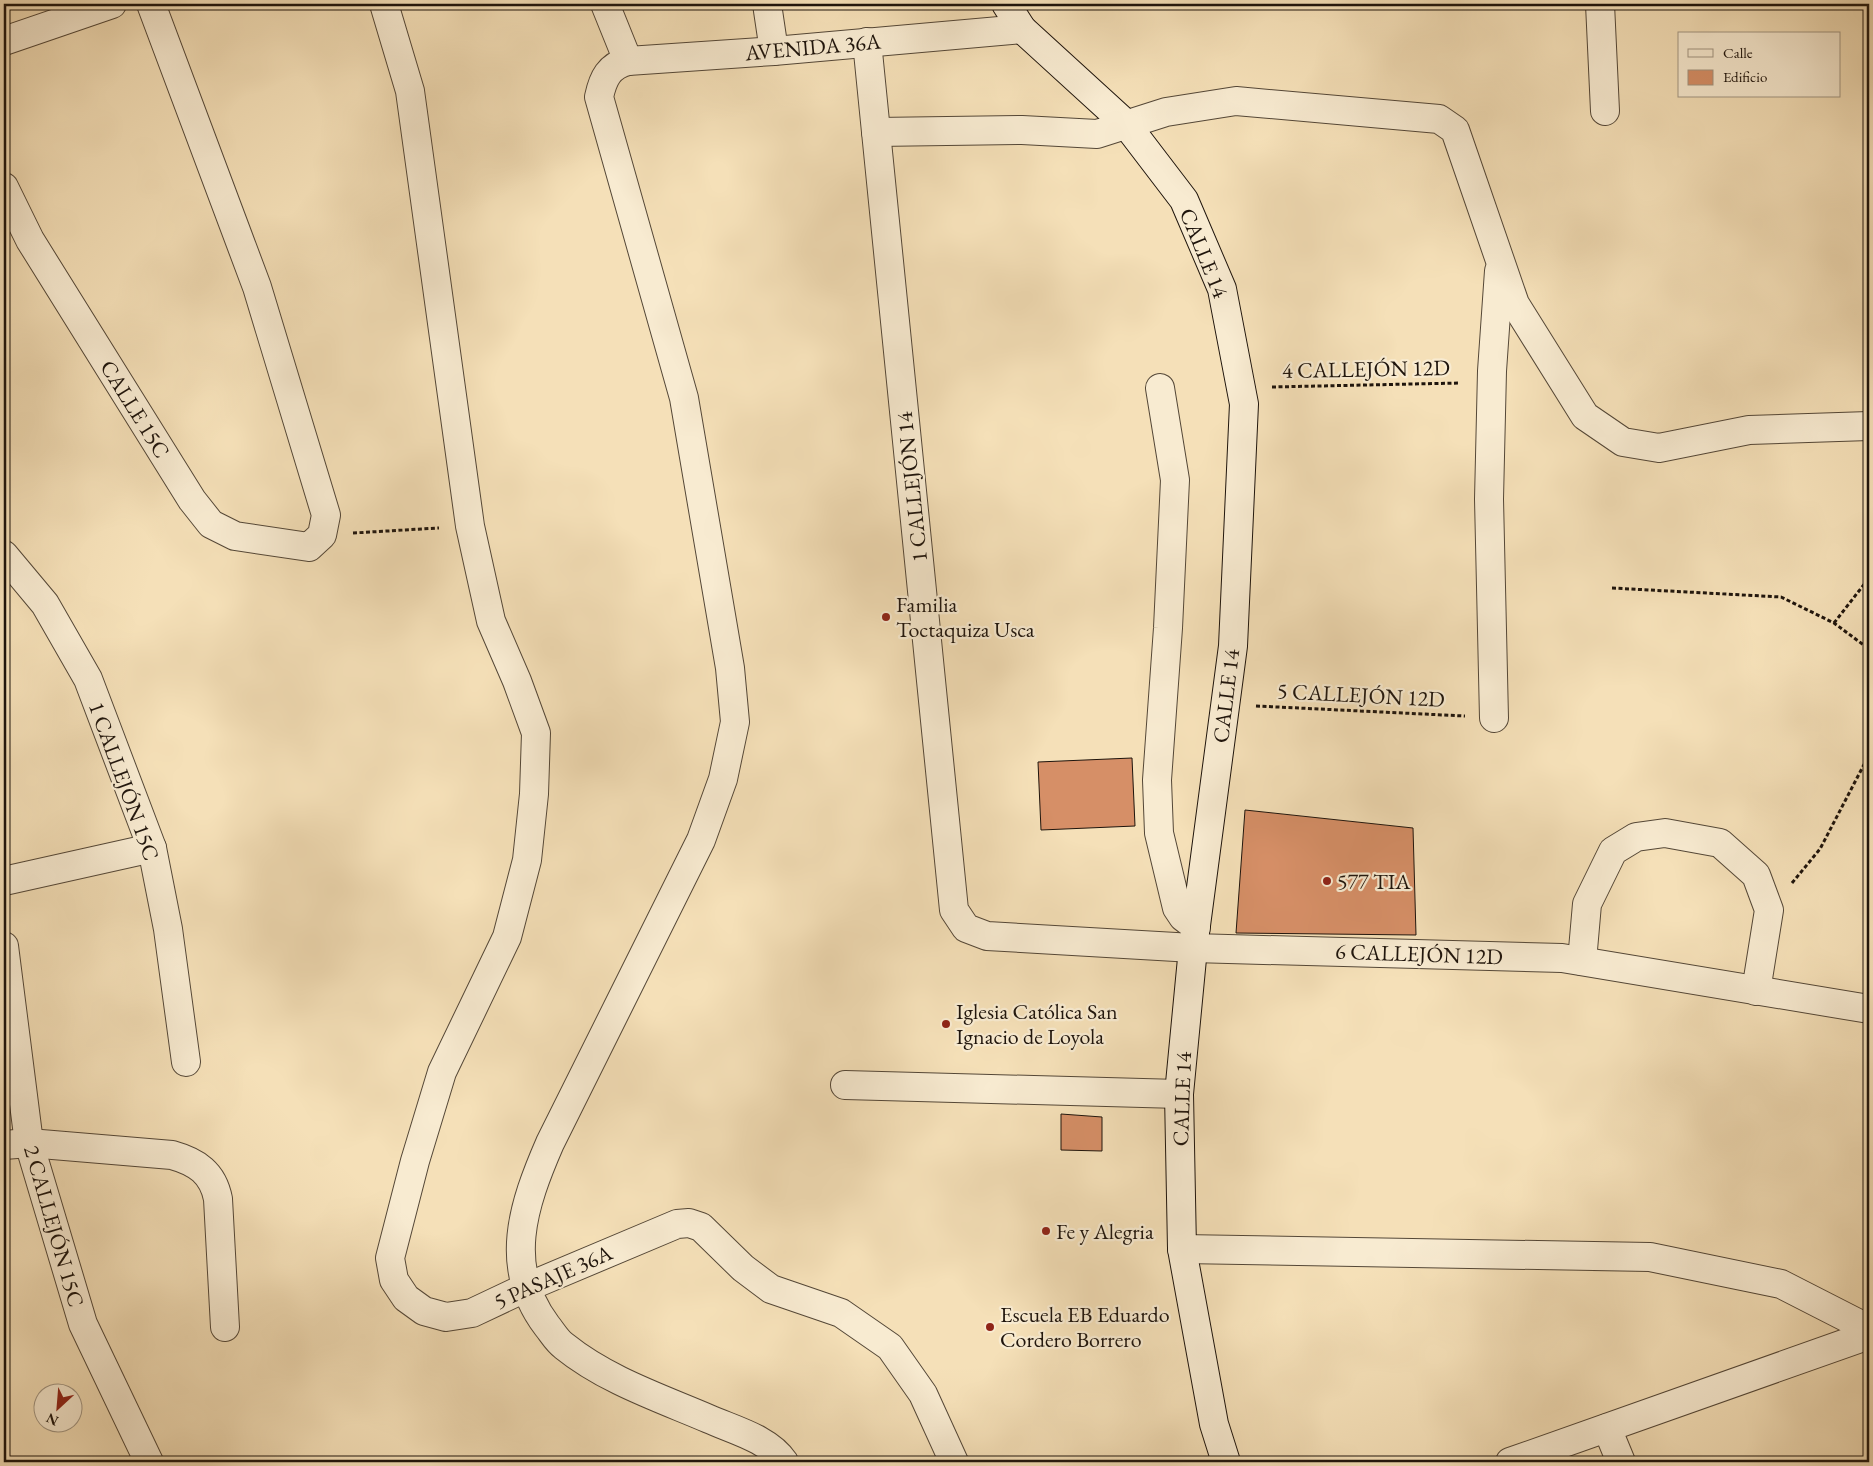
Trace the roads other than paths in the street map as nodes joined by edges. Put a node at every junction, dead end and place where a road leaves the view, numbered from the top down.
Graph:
1 (112, 4) edge
2 (151, 4) edge
3 (384, 4) edge
4 (605, 4) edge
5 (767, 4) edge
6 (1006, 4) edge
7 (1600, 4) edge
8 (1022, 29) junction
9 (4, 41) edge
10 (867, 42) junction
11 (774, 51) junction
12 (618, 66) junction
13 (1605, 111) dead end
14 (1126, 124) junction
15 (876, 132) junction
16 (4, 187) edge
17 (1499, 259) junction
18 (1160, 388) dead end
19 (1869, 426) edge
20 (4, 555) edge
21 (1494, 718) road end
22 (152, 848) junction
23 (4, 881) edge
24 (966, 928) joint
25 (1194, 938) junction
26 (4, 946) edge
27 (1582, 961) junction
28 (1756, 991) junction
29 (1869, 1009) edge
30 (186, 1062) dead end
31 (846, 1085) dead end
32 (1179, 1094) junction
33 (16, 1144) edge
34 (1182, 1249) junction
35 (525, 1288) junction
36 (225, 1327) dead end
37 (1869, 1329) edge
38 (1869, 1335) edge
39 (1607, 1428) junction
40 (149, 1462) edge
41 (784, 1462) edge
42 (954, 1462) edge
43 (1226, 1462) edge
44 (1510, 1462) edge
45 (1621, 1462) edge

1 - 9 street
2 - 16 street, CALLE 15C
3 - 35 street, 5 PASAJE 36A
4 - 12 street
5 - 11 street
6 - 8 street, CALLE 14
7 - 13 street
8 - 10 street, AVENIDA 36A
8 - 14 street, CALLE 14
10 - 11 street, AVENIDA 36A
10 - 15 street, 1 CALLEJÓN 14
11 - 12 street, AVENIDA 36A
12 - 35 street
14 - 15 street
14 - 17 street
14 - 25 street, CALLE 14
15 - 24 street, 1 CALLEJÓN 14
17 - 19 street
17 - 21 street
18 - 25 street
20 - 22 street, 1 CALLEJÓN 15C
22 - 23 street
22 - 30 street, 1 CALLEJÓN 15C
24 - 25 street, 6 CALLEJÓN 12D
25 - 27 street, 6 CALLEJÓN 12D
25 - 32 street, CALLE 14
26 - 33 street, 2 CALLEJÓN 15C
27 - 28 street, 6 CALLEJÓN 12D
27 - 28 street
28 - 29 street, 6 CALLEJÓN 12D
31 - 32 street
32 - 34 street, CALLE 14
33 - 36 street
33 - 40 street, 2 CALLEJÓN 15C
34 - 37 street
34 - 43 street, CALLE 14
35 - 41 street
35 - 42 street, 5 PASAJE 36A
38 - 39 street
39 - 44 street
39 - 45 street

